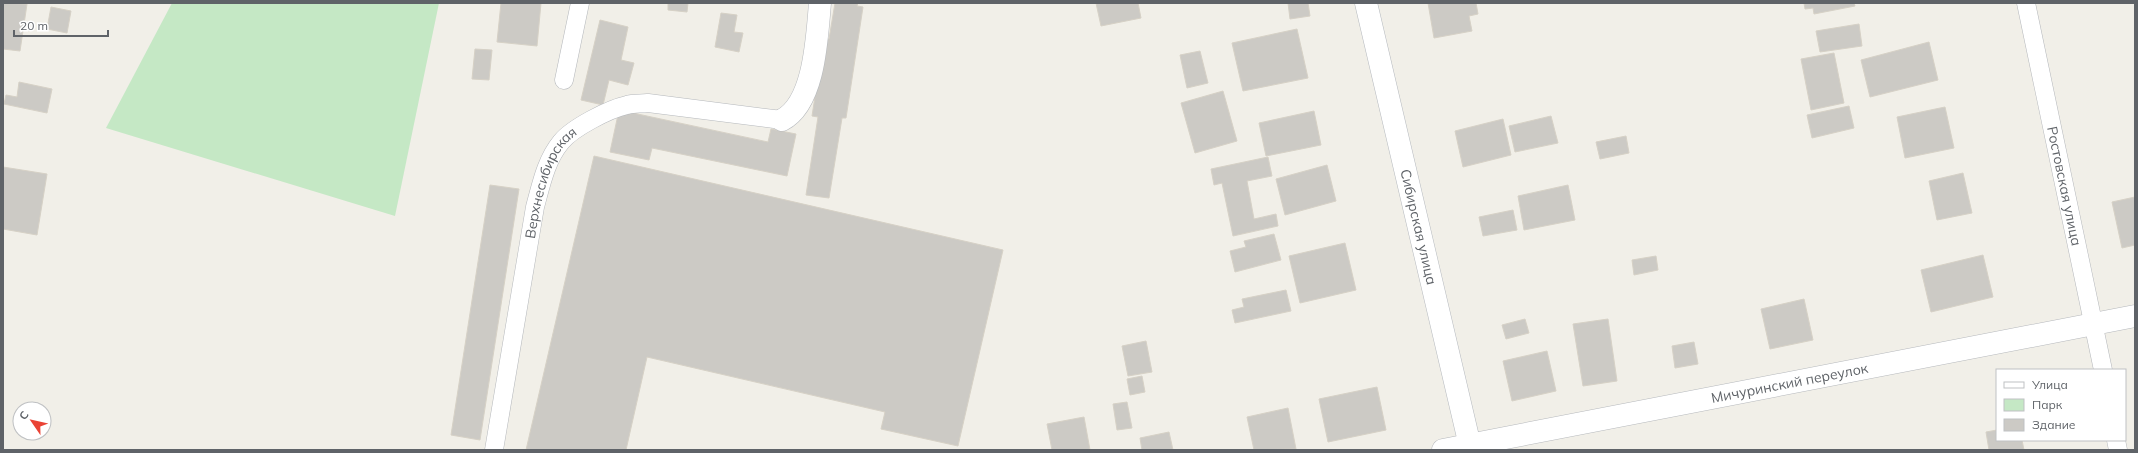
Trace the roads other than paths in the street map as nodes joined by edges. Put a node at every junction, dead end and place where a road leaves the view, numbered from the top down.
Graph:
1 (580, 3) edge
2 (820, 3) edge
3 (1366, 3) edge
4 (2026, 3) edge
5 (564, 80) dead end
6 (782, 120) joint
7 (2135, 316) edge
8 (2094, 325) junction
9 (2102, 369) edge
10 (1470, 447) edge
11 (494, 450) edge
12 (1443, 450) edge

1 - 5 lane
2 - 6 street
3 - 10 street, Сибирская улица
4 - 8 lane, Ростовская улица
6 - 11 lane, Верхнесибирская
7 - 8 street, Мичуринский переулок
8 - 9 lane, Ростовская улица
8 - 10 street, Мичуринский переулок
10 - 12 street, Мичуринский переулок

